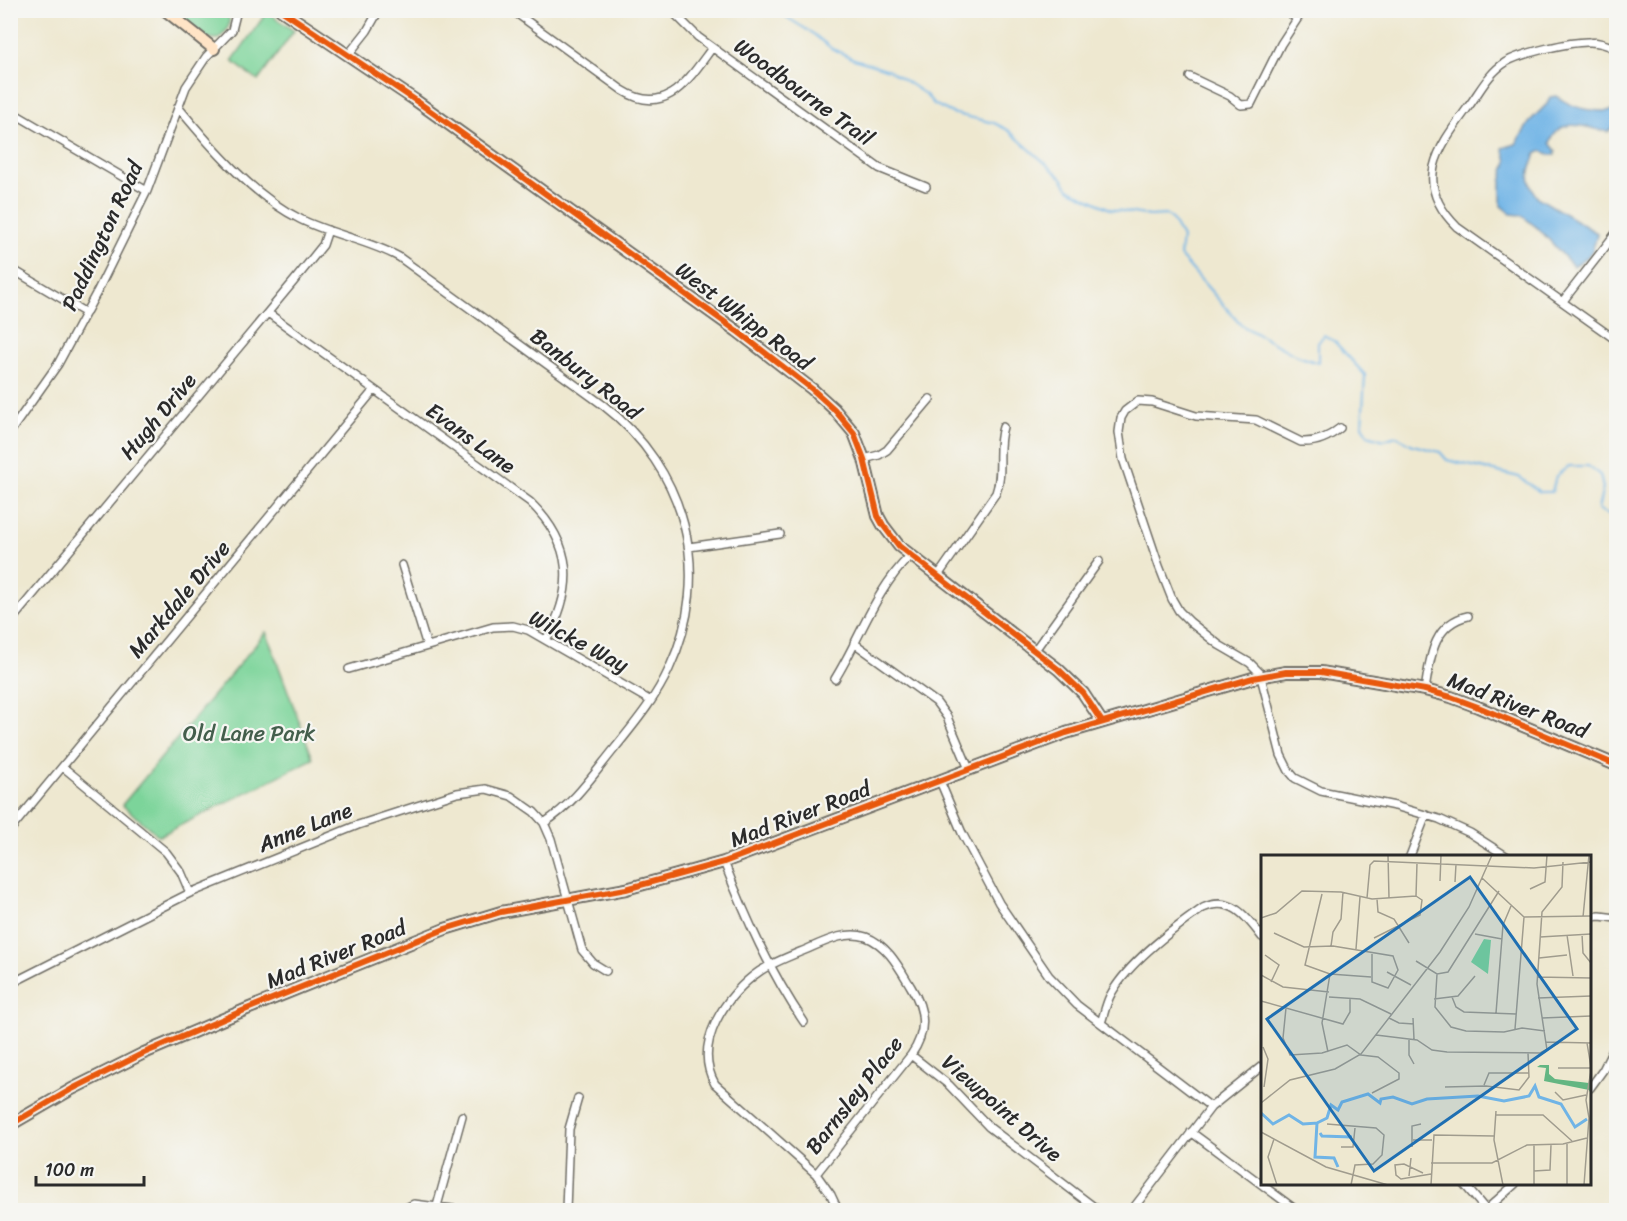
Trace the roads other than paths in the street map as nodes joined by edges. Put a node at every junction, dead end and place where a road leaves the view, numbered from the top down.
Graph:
1 (165, 10) edge
2 (237, 10) edge
3 (281, 10) edge
4 (379, 10) edge
5 (512, 10) edge
6 (671, 10) edge
7 (1286, 10) edge
8 (1303, 10) edge
9 (1298, 19) junction
10 (712, 48) junction
11 (214, 49) junction
12 (1617, 49) edge
13 (348, 55) junction
14 (1190, 77) dead end
15 (178, 107) junction
16 (10, 111) edge
17 (926, 187) dead end
18 (147, 191) junction
19 (328, 230) junction
20 (1617, 233) edge
21 (10, 268) edge
22 (1563, 301) junction
23 (86, 313) junction
24 (268, 313) junction
25 (1617, 340) edge
26 (374, 390) junction
27 (930, 399) dead end
28 (1003, 427) dead end
29 (12, 428) edge
30 (1340, 428) dead end
31 (864, 459) junction
32 (780, 534) dead end
33 (689, 547) junction
34 (910, 556) junction
35 (1099, 561) dead end
36 (402, 565) dead end
37 (937, 577) junction
38 (1468, 616) dead end
39 (10, 622) edge
40 (546, 640) junction
41 (854, 643) junction
42 (427, 646) junction
43 (1035, 650) junction
44 (349, 669) dead end
45 (1262, 676) junction
46 (835, 679) dead end
47 (1425, 690) junction
48 (651, 701) junction
49 (1101, 722) junction
50 (1617, 765) edge
51 (63, 767) junction
52 (969, 768) junction
53 (940, 780) junction
54 (1426, 815) junction
55 (544, 823) junction
56 (10, 830) edge
57 (1410, 855) edge
58 (1504, 855) edge
59 (724, 862) junction
60 (190, 893) junction
61 (569, 900) junction
62 (1591, 917) edge
63 (1617, 918) edge
64 (1261, 935) edge
65 (770, 966) junction
66 (606, 971) dead end
67 (10, 984) edge
68 (804, 1022) dead end
69 (1101, 1023) junction
70 (1617, 1044) edge
71 (911, 1055) junction
72 (1261, 1068) edge
73 (1591, 1087) edge
74 (578, 1098) dead end
75 (1211, 1107) junction
76 (462, 1116) dead end
77 (10, 1125) edge
78 (1191, 1132) junction
79 (816, 1174) junction
80 (1261, 1184) edge
81 (1262, 1185) edge
82 (1465, 1185) edge
83 (1514, 1185) edge
84 (437, 1206) junction
85 (402, 1210) edge
86 (460, 1210) edge
87 (566, 1210) edge
88 (838, 1210) edge
89 (1098, 1210) edge
90 (1132, 1210) edge
91 (1296, 1210) edge
92 (1486, 1210) edge

1 - 11 street
2 - 11 street
3 - 13 street, West Whipp Road
4 - 13 street
5 - 10 street
6 - 10 street, Woodbourne Trail
7 - 9 street
8 - 9 street
9 - 14 street
10 - 17 street, Woodbourne Trail
11 - 15 street, Paddington Road
12 - 22 street
13 - 31 street, West Whipp Road
15 - 18 street, Paddington Road
15 - 19 street, Banbury Road
16 - 18 street
18 - 23 street, Paddington Road
19 - 24 street, Hugh Drive
19 - 33 street, Banbury Road
20 - 22 street
21 - 23 street
22 - 25 street
23 - 29 street, Paddington Road
24 - 26 street, Evans Lane
24 - 39 street, Hugh Drive
26 - 40 street, Evans Lane
26 - 51 street, Markdale Drive
27 - 31 street
28 - 37 street
30 - 45 street
31 - 34 street, West Whipp Road
32 - 33 street
33 - 48 street, Banbury Road
34 - 37 street, West Whipp Road
34 - 41 street
35 - 43 street
36 - 42 street
37 - 43 street, West Whipp Road
38 - 47 street
40 - 42 street, Wilcke Way
40 - 48 street, Wilcke Way
41 - 46 street
41 - 52 street
42 - 44 street, Wilcke Way
43 - 49 street, West Whipp Road
45 - 47 street, Mad River Road
45 - 49 street, Mad River Road
45 - 54 street
47 - 50 street, Mad River Road
48 - 55 street, Banbury Road
49 - 52 street, Mad River Road
51 - 56 street, Markdale Drive
51 - 60 street
52 - 53 street, Mad River Road
53 - 59 street, Mad River Road
53 - 69 street
54 - 57 street
54 - 58 street
55 - 60 street, Anne Lane
55 - 61 street, Anne Lane
59 - 61 street, Mad River Road
59 - 65 street
60 - 67 street, Anne Lane
61 - 66 street, Anne Lane
61 - 77 street, Mad River Road
62 - 63 street
64 - 69 street
65 - 68 street
65 - 71 street, Barnsley Place
65 - 79 street
69 - 75 street
70 - 73 street
71 - 79 street, Barnsley Place
71 - 89 street, Viewpoint Drive
72 - 75 street
74 - 87 street
75 - 78 street
76 - 84 street
78 - 80 street
78 - 90 street
79 - 88 street
81 - 91 street
82 - 92 street
83 - 92 street
84 - 85 street
84 - 86 street

